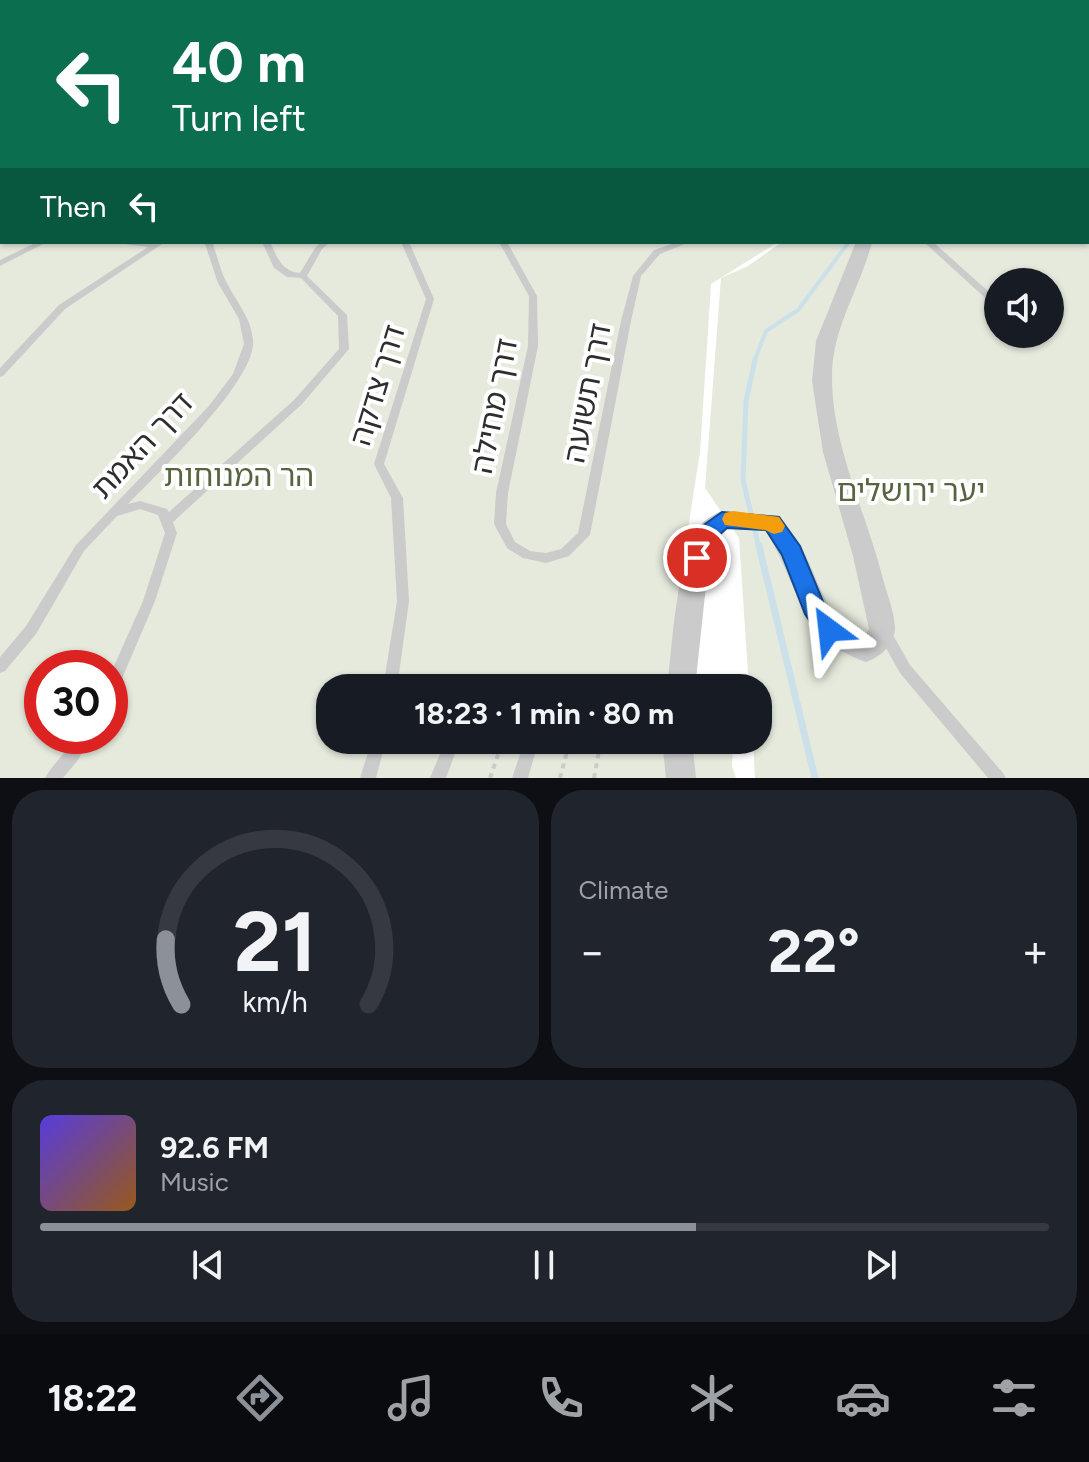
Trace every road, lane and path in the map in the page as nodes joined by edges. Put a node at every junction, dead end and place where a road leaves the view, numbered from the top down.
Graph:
1 (39, 244) edge
2 (157, 244) edge
3 (209, 244) edge
4 (267, 244) edge
5 (324, 244) edge
6 (406, 244) edge
7 (504, 244) edge
8 (680, 244) edge
9 (864, 244) edge
10 (930, 244) edge
11 (0, 263) edge
12 (303, 276) junction
13 (984, 292) edge
14 (0, 373) edge
15 (117, 512) junction
16 (166, 521) junction
17 (546, 558) joint
18 (882, 629) junction
19 (128, 650) edge
20 (0, 667) edge
21 (392, 674) edge
22 (683, 674) edge
23 (74, 754) edge
24 (375, 754) edge
25 (447, 754) edge
26 (498, 754) edge
27 (527, 754) edge
28 (566, 754) edge
29 (598, 754) edge
30 (678, 754) edge
31 (53, 778) edge
32 (368, 778) edge
33 (438, 778) edge
34 (490, 778) edge
35 (520, 778) edge
36 (560, 778) edge
37 (594, 778) edge
38 (681, 778) edge
39 (998, 778) edge

1 - 11 lane
2 - 14 lane
3 - 15 lane, דרך האמת
4 - 12 lane
5 - 12 lane
6 - 21 lane, דרך צדקה
7 - 17 lane, דרך מחילה
8 - 17 lane, דרך תשועה
9 - 18 street
10 - 13 lane
12 - 16 lane
15 - 16 lane
15 - 20 lane, דרך האמת
16 - 19 lane
18 - 22 street
18 - 39 lane
23 - 31 lane
24 - 32 lane
25 - 33 lane
26 - 34 path
27 - 35 lane
28 - 36 path
29 - 37 path
30 - 38 street

